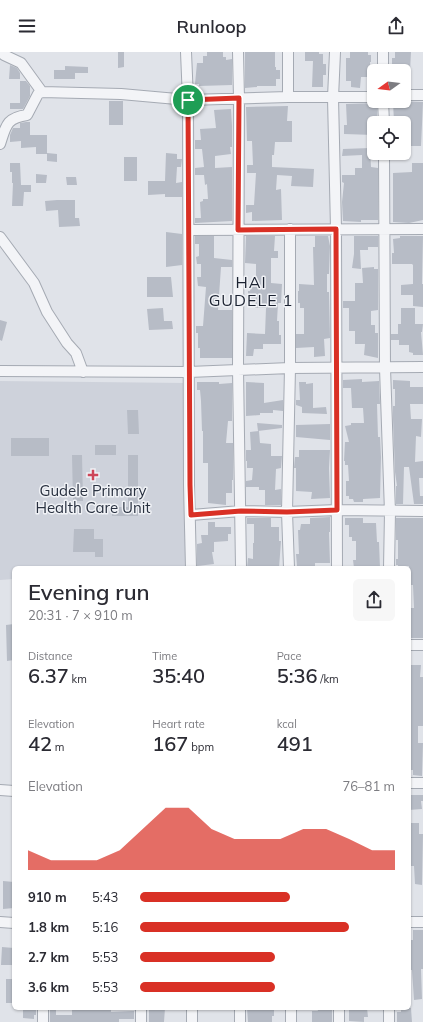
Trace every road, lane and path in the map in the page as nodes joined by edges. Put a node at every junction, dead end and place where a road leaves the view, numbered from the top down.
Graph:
1 (1, 52) edge
2 (186, 52) edge
3 (238, 52) edge
4 (288, 52) edge
5 (335, 52) edge
6 (383, 52) edge
7 (383, 64) edge
8 (42, 92) junction
9 (423, 95) edge
10 (411, 96) edge
11 (288, 97) junction
12 (367, 97) edge
13 (239, 98) junction
14 (333, 98) junction
15 (188, 100) junction
16 (0, 144) edge
17 (384, 160) edge
18 (336, 229) junction
19 (385, 229) junction
20 (423, 229) edge
21 (189, 230) junction
22 (238, 230) junction
23 (290, 230) junction
24 (0, 237) edge
25 (336, 367) junction
26 (423, 367) edge
27 (290, 368) junction
28 (385, 368) junction
29 (238, 369) junction
30 (0, 371) edge
31 (83, 372) junction
32 (189, 372) junction
33 (337, 510) junction
34 (241, 511) junction
35 (423, 511) edge
36 (287, 512) junction
37 (390, 512) junction
38 (191, 515) junction
39 (191, 566) edge
40 (241, 566) edge
41 (289, 566) edge
42 (337, 566) edge
43 (389, 566) edge
44 (423, 645) edge
45 (411, 646) edge
46 (411, 782) edge
47 (423, 783) edge
48 (0, 790) edge
49 (12, 791) edge
50 (0, 922) edge
51 (411, 922) edge
52 (423, 922) edge
53 (12, 923) edge
54 (43, 1010) edge
55 (141, 1010) edge
56 (192, 1010) edge
57 (240, 1010) edge
58 (291, 1010) edge
59 (339, 1010) edge
60 (389, 1010) edge
61 (43, 1022) edge
62 (141, 1022) edge
63 (192, 1022) edge
64 (240, 1022) edge
65 (291, 1022) edge
66 (339, 1022) edge
67 (389, 1022) edge

1 - 8 street
2 - 15 street
3 - 13 street
4 - 11 street
5 - 14 street
6 - 7 street
8 - 15 street
8 - 16 street
9 - 10 street
11 - 13 street
11 - 14 street
12 - 14 street
13 - 15 street
13 - 22 street
14 - 18 street
15 - 21 street
17 - 19 street
18 - 19 street
18 - 23 street
18 - 25 street
19 - 20 street
19 - 28 street
21 - 22 street
21 - 32 street
22 - 23 street
22 - 29 street
23 - 27 street
24 - 31 street
25 - 27 street
25 - 28 street
25 - 33 street
26 - 28 street
27 - 29 street
27 - 36 street
28 - 37 street
29 - 32 street
29 - 34 street
30 - 31 street
31 - 32 street
32 - 38 street
33 - 36 street
33 - 37 street
33 - 42 street
34 - 36 street
34 - 38 street
34 - 40 street
35 - 37 street
36 - 41 street
37 - 43 street
38 - 39 street
44 - 45 street
46 - 47 street
48 - 49 street
50 - 53 street
51 - 52 street
54 - 61 street
55 - 62 street
56 - 63 street
57 - 64 street
58 - 65 street
59 - 66 street
60 - 67 street

